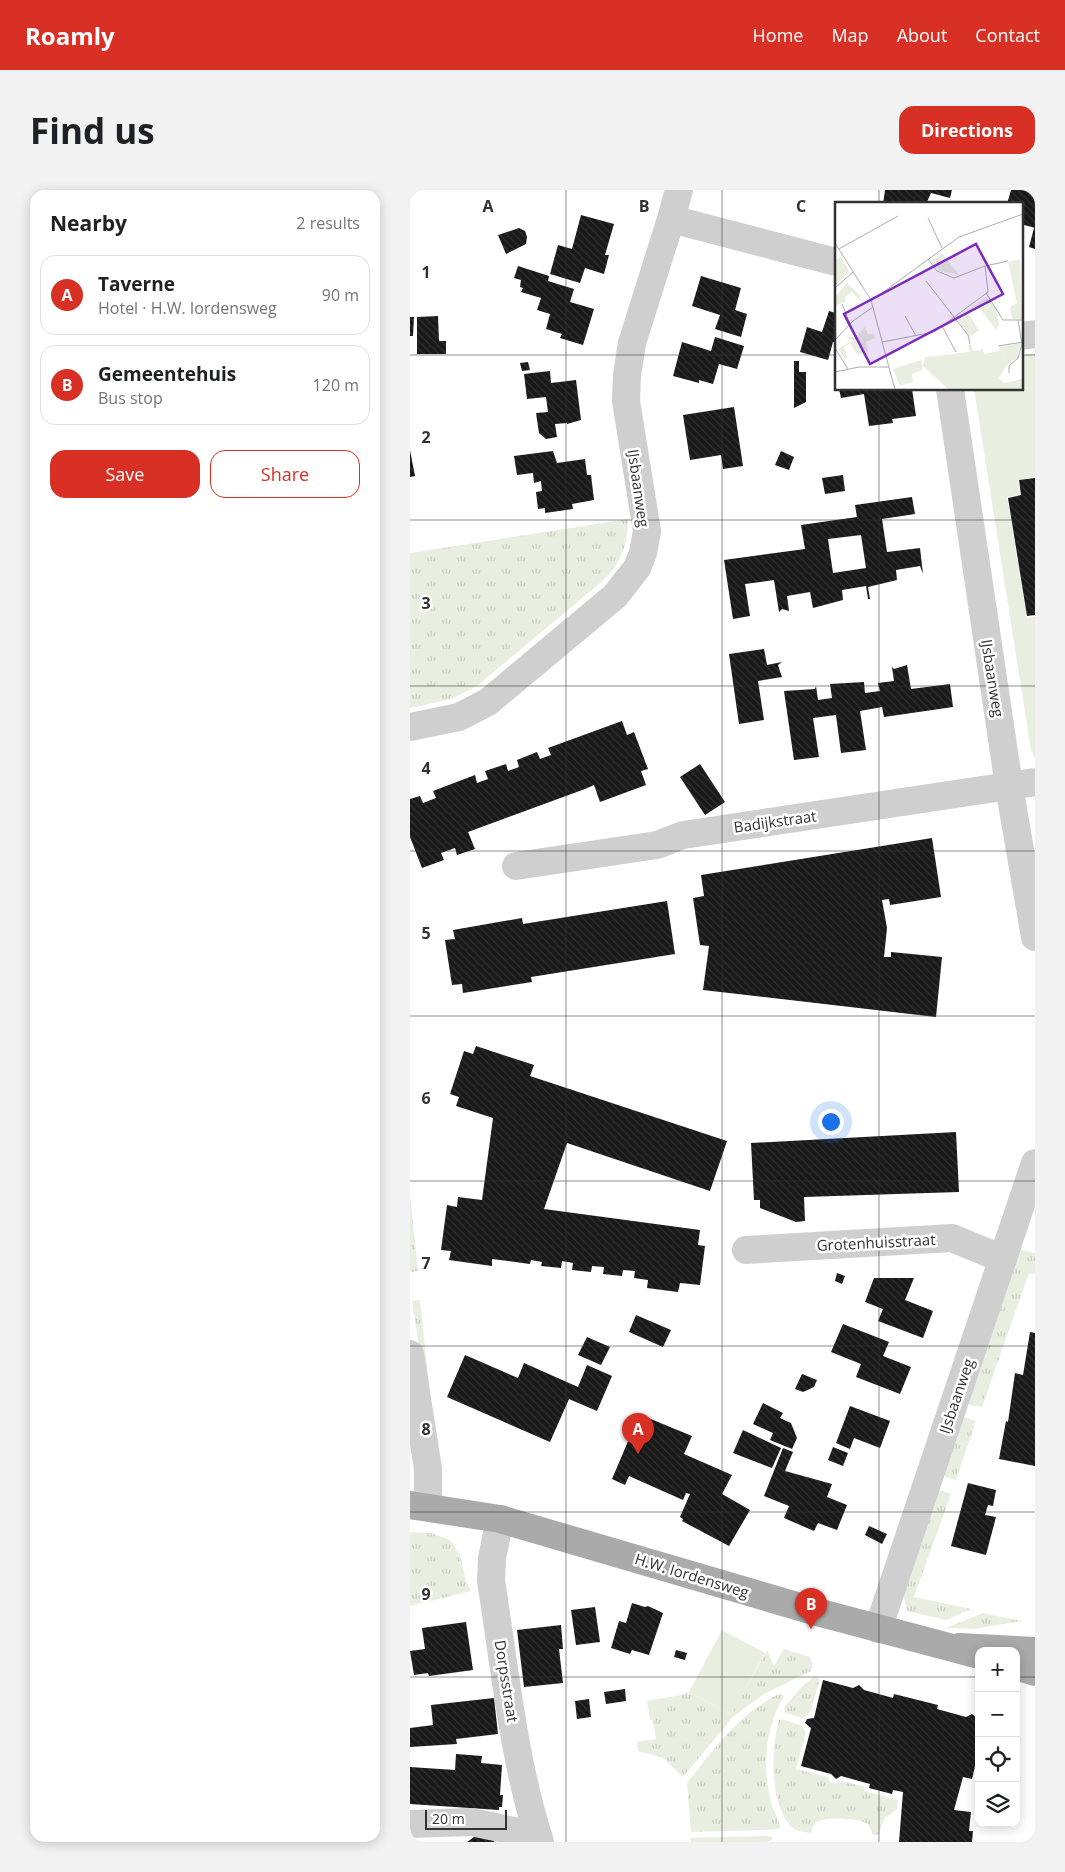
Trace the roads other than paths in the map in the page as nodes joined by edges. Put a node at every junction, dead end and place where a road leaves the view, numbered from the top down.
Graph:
1 (680, 190) edge
2 (671, 219) junction
3 (835, 262) edge
4 (1035, 334) edge
5 (1022, 336) edge
6 (950, 390) edge
7 (410, 727) edge
8 (1022, 784) edge
9 (516, 866) dead end
10 (1035, 937) edge
11 (1035, 1162) edge
12 (746, 1250) dead end
13 (1003, 1259) junction
14 (410, 1354) edge
15 (419, 1506) edge
16 (500, 1519) junction
17 (878, 1629) junction
18 (966, 1651) edge
19 (1035, 1651) edge
20 (1020, 1667) edge
21 (1035, 1672) edge
22 (410, 1824) edge
23 (539, 1839) edge

1 - 2 street, IJsbaanweg
2 - 3 street
2 - 7 street, IJsbaanweg
4 - 5 street
6 - 8 street, IJsbaanweg
8 - 9 street, Badijkstraat
8 - 10 street, IJsbaanweg
11 - 13 street, IJsbaanweg
12 - 13 street, Grotenhuisstraat
13 - 17 street, IJsbaanweg
14 - 15 street
15 - 16 main road, H.W. Iordensweg
16 - 17 main road, H.W. Iordensweg
16 - 23 street, Dorpsstraat
17 - 18 main road, H.W. Iordensweg
18 - 19 main road, H.W. Iordensweg
20 - 21 main road
22 - 23 street

